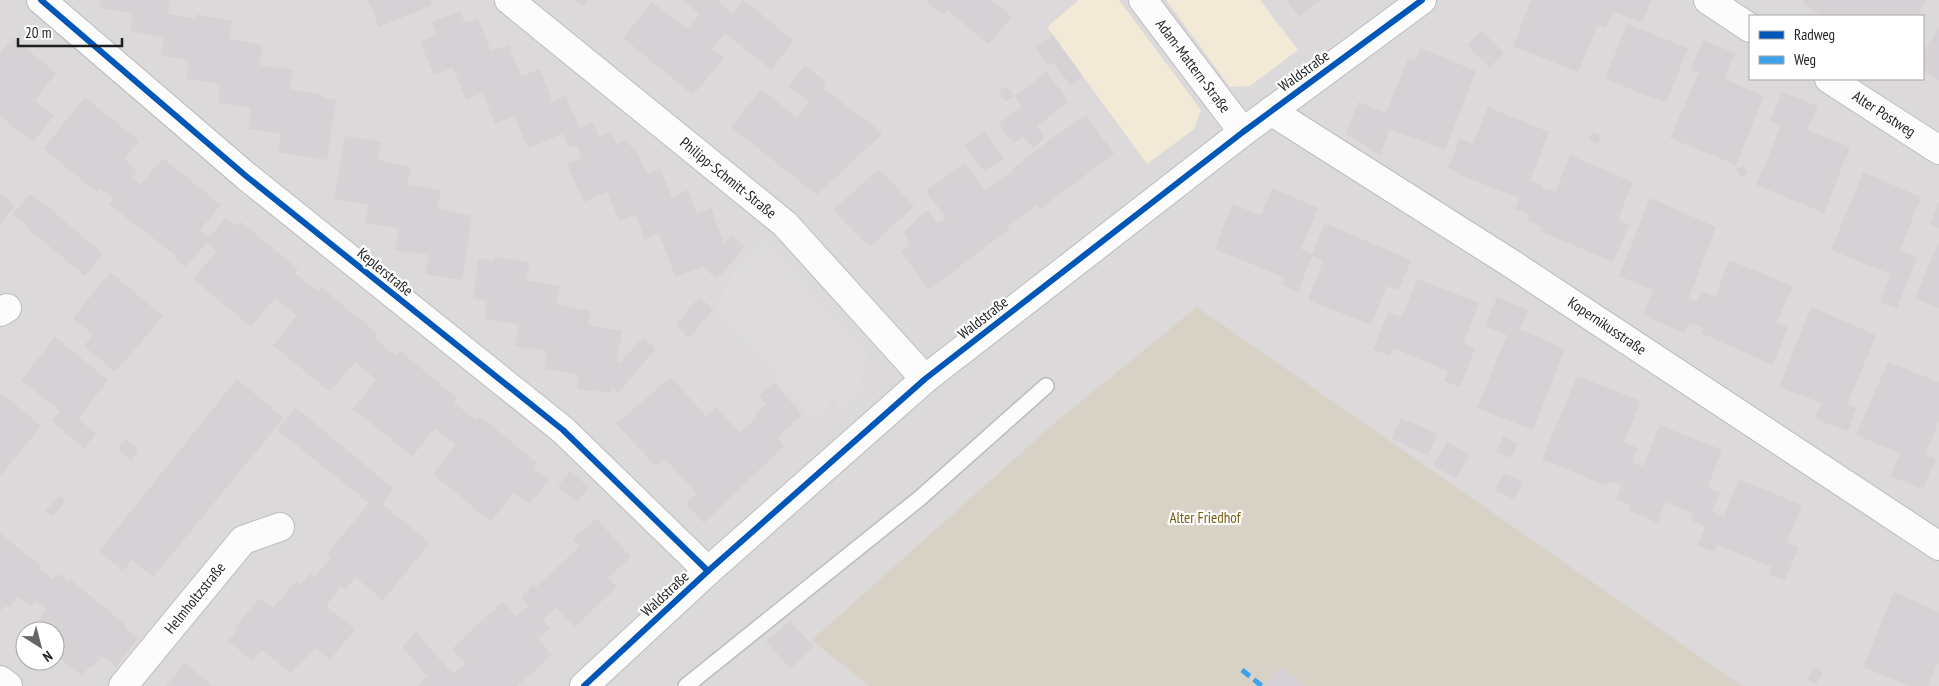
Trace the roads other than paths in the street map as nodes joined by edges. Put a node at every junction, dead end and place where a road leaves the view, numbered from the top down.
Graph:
1 (40, 0) edge
2 (509, 0) edge
3 (1143, 0) edge
4 (1422, 0) edge
5 (1708, 0) edge
6 (1749, 27) edge
7 (1831, 80) edge
8 (1271, 111) junction
9 (1243, 132) junction
10 (1939, 150) edge
11 (925, 379) junction
12 (1046, 386) dead end
13 (280, 527) dead end
14 (1939, 546) edge
15 (708, 571) junction
16 (0, 680) edge
17 (8, 686) edge
18 (123, 686) edge
19 (584, 686) edge
20 (686, 686) edge

1 - 15 street, Keplerstraße
2 - 11 street, Philipp-Schmitt-Straße
3 - 9 street, Adam-Mattern-Straße
4 - 8 street, Waldstraße
5 - 6 street
7 - 10 street, Alter Postweg
8 - 9 street, Waldstraße
8 - 14 street, Kopernikusstraße
9 - 11 street, Waldstraße
11 - 15 street, Waldstraße
12 - 20 lane
13 - 18 street, Helmholtzstraße
15 - 19 street, Waldstraße
16 - 17 street

